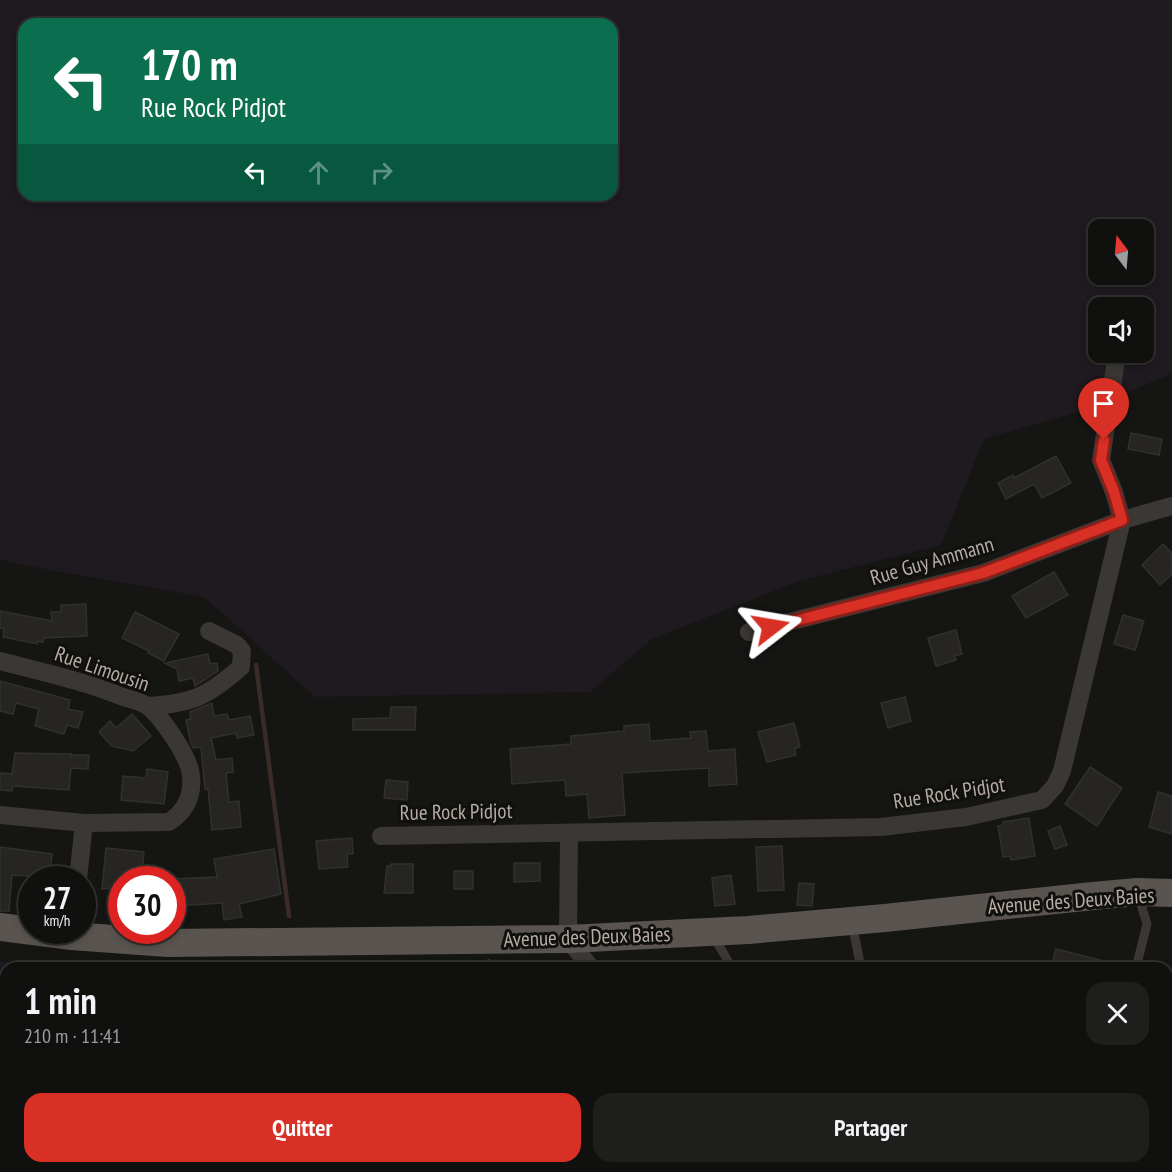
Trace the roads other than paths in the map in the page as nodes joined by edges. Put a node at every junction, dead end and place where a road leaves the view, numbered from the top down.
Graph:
1 (1116, 363) edge
2 (1172, 506) edge
3 (1122, 520) junction
4 (209, 631) dead end
5 (749, 633) dead end
6 (0, 661) edge
7 (148, 706) junction
8 (0, 815) edge
9 (84, 823) junction
10 (569, 833) junction
11 (381, 836) dead end
12 (79, 866) edge
13 (1137, 892) junction
14 (1172, 893) edge
15 (852, 921) junction
16 (0, 927) edge
17 (18, 928) edge
18 (712, 932) junction
19 (96, 936) edge
20 (568, 939) junction
21 (586, 962) edge
22 (729, 962) edge
23 (860, 962) edge
24 (1138, 962) edge

1 - 3 street, Rue Rock Pidjot
2 - 3 street
3 - 5 street, Rue Guy Ammann
3 - 10 street, Rue Rock Pidjot
4 - 7 street
6 - 7 street, Rue Limousin
7 - 9 street, Rue Limousin
8 - 9 street, Rue Limousin
9 - 12 street
10 - 11 street, Rue Rock Pidjot
10 - 20 street
13 - 14 main road, Avenue des Deux Baies
13 - 15 main road, Avenue des Deux Baies
13 - 24 lane
15 - 18 main road, Avenue des Deux Baies
15 - 23 lane
16 - 17 main road, Avenue des Deux Baies
18 - 20 main road, Avenue des Deux Baies
18 - 22 lane
19 - 20 main road, Avenue des Deux Baies
20 - 21 street

